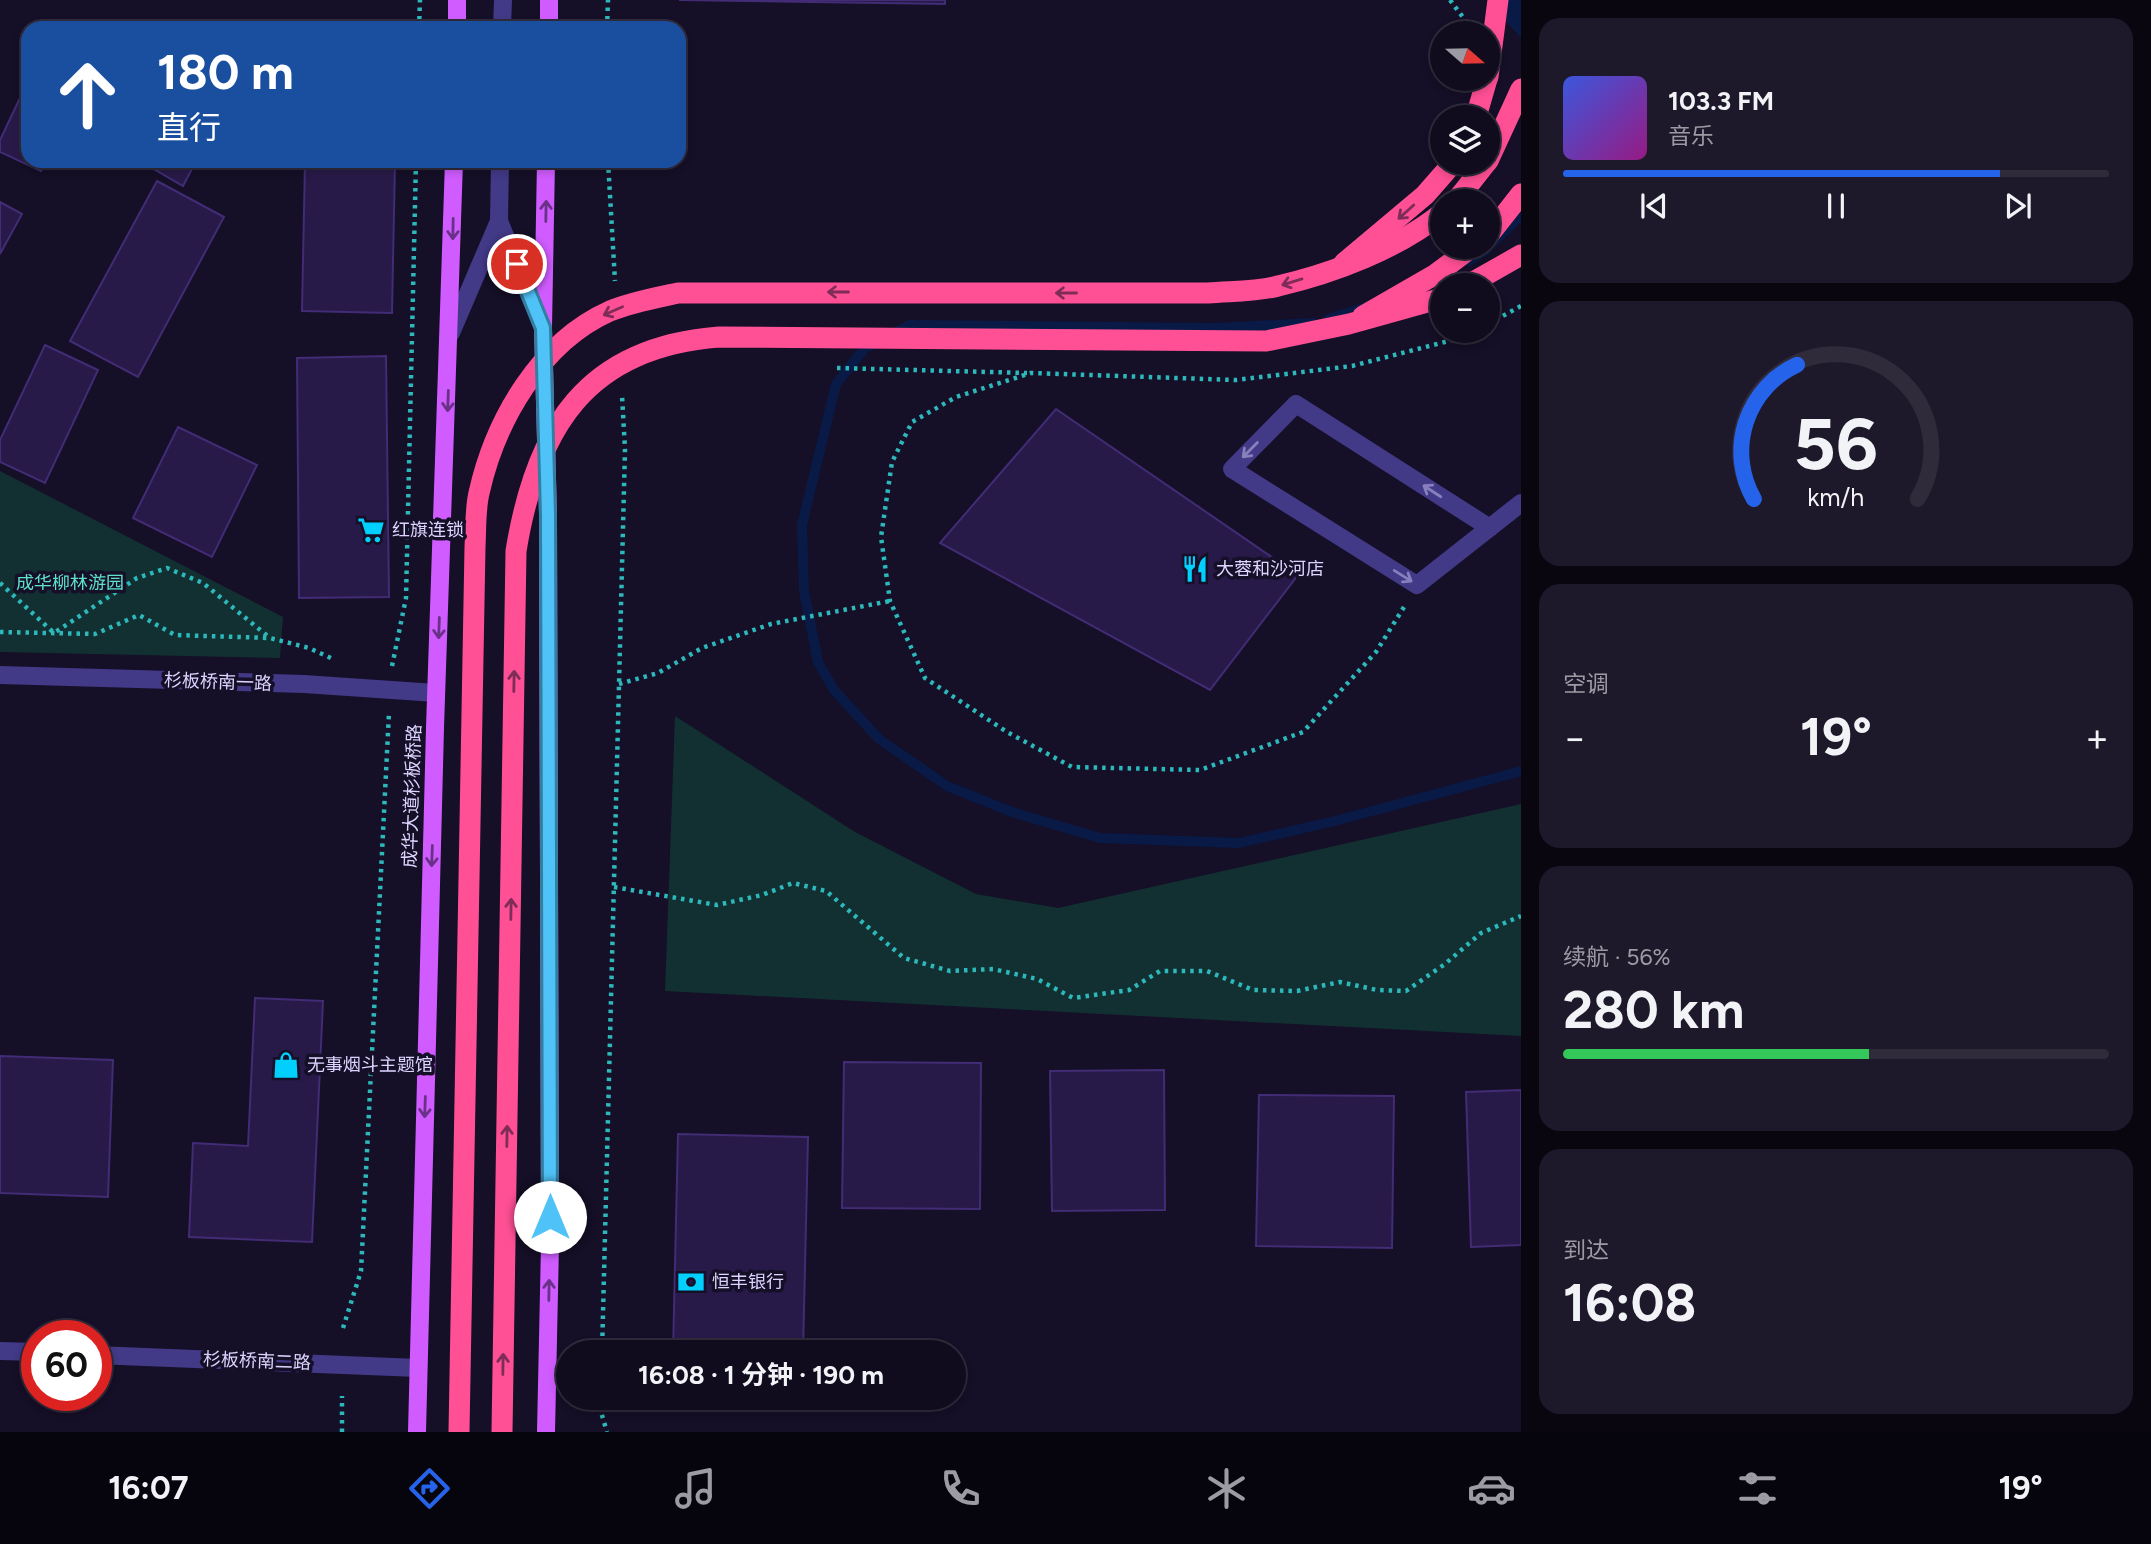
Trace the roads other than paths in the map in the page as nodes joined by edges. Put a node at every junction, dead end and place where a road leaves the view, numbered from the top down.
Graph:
1 (457, 0) edge
2 (503, 0) edge
3 (549, 0) edge
4 (1498, 0) edge
5 (457, 21) edge
6 (502, 21) edge
7 (549, 21) edge
8 (1495, 21) edge
9 (1521, 89) edge
10 (1500, 134) edge
11 (454, 168) edge
12 (500, 168) edge
13 (547, 168) edge
14 (1442, 175) edge
15 (1477, 175) edge
16 (1466, 189) edge
17 (1521, 194) edge
18 (499, 221) junction
19 (1500, 221) edge
20 (1430, 223) edge
21 (1521, 255) edge
22 (1456, 259) edge
23 (1336, 268) junction
24 (1489, 273) edge
25 (1430, 301) edge
26 (1349, 324) junction
27 (543, 328) junction
28 (451, 333) junction
29 (1521, 503) edge
30 (1490, 528) junction
31 (0, 675) edge
32 (436, 693) junction
33 (0, 1351) edge
34 (21, 1352) edge
35 (112, 1356) edge
36 (418, 1368) junction
37 (417, 1432) edge
38 (459, 1432) edge
39 (502, 1432) edge
40 (545, 1432) edge

1 - 5 main road
2 - 6 street
3 - 7 main road
4 - 8 highway, bridge
9 - 10 highway, bridge
11 -> 28 main road, 成华大道杉板桥路
12 - 18 street
27 -> 13 main road
14 -> 23 highway
15 - 16 highway
17 - 19 highway
18 - 27 street
18 - 28 street
20 - 23 highway, bridge
21 - 24 highway
22 - 26 highway, bridge
23 -> 38 highway, bridge
25 - 26 highway, bridge
39 -> 26 highway, bridge
40 -> 27 main road
28 -> 32 main road, 成华大道杉板桥路
29 - 30 street
30 -> 30 street
31 - 32 street, 杉板桥南一路
32 -> 36 main road, 成华大道杉板桥路
33 - 34 street
35 - 36 street, 杉板桥南二路
36 - 37 main road, 成华大道杉板桥路

